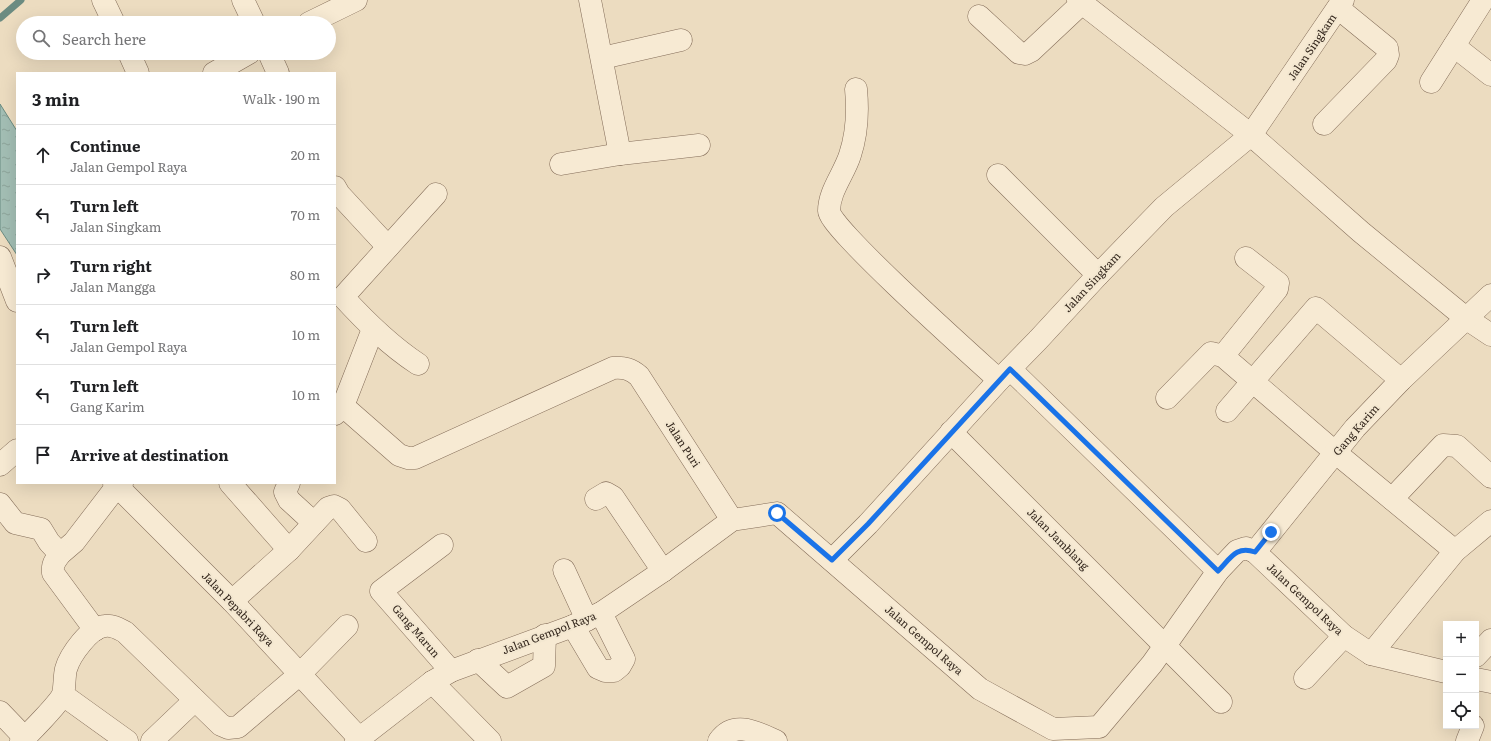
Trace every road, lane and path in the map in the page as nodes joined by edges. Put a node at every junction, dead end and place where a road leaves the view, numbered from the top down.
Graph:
1 (103, 0) edge
2 (243, 0) edge
3 (356, 0) edge
4 (590, 0) edge
5 (1483, 0) edge
6 (1080, 2) edge
7 (1340, 4) edge
8 (111, 16) edge
9 (251, 16) edge
10 (323, 16) edge
11 (979, 16) dead end
12 (682, 40) dead end
13 (1454, 46) junction
14 (602, 58) junction
15 (132, 60) edge
16 (237, 60) edge
17 (272, 60) edge
18 (138, 72) edge
19 (216, 72) edge
20 (278, 72) edge
21 (1491, 75) edge
22 (1431, 82) dead end
23 (856, 89) dead end
24 (1324, 124) dead end
25 (1251, 134) junction
26 (699, 145) dead end
27 (620, 154) junction
28 (561, 164) dead end
29 (998, 175) dead end
30 (336, 189) edge
31 (436, 194) dead end
32 (388, 247) junction
33 (0, 257) edge
34 (1246, 258) dead end
35 (1098, 275) junction
36 (339, 293) edge
37 (1491, 294) edge
38 (16, 298) edge
39 (1467, 319) junction
40 (373, 329) junction
41 (1491, 335) edge
42 (1223, 356) junction
43 (418, 364) dead end
44 (1004, 374) junction
45 (1252, 380) junction
46 (1401, 380) junction
47 (1167, 398) dead end
48 (339, 410) edge
49 (1228, 411) dead end
50 (951, 432) junction
51 (16, 451) edge
52 (1336, 453) junction
53 (0, 465) edge
54 (1491, 477) edge
55 (117, 484) edge
56 (231, 484) edge
57 (289, 484) edge
58 (1392, 499) junction
59 (596, 500) dead end
60 (0, 504) edge
61 (732, 520) junction
62 (1491, 521) edge
63 (314, 523) junction
64 (366, 541) dead end
65 (442, 545) dead end
66 (289, 550) junction
67 (1455, 551) junction
68 (1255, 552) junction
69 (60, 554) junction
70 (832, 560) junction
71 (564, 570) dead end
72 (663, 571) junction
73 (1218, 571) junction
74 (232, 601) junction
75 (587, 620) junction
76 (347, 626) dead end
77 (95, 630) junction
78 (545, 635) junction
79 (1344, 636) junction
80 (1491, 640) edge
81 (1164, 646) junction
82 (1479, 653) edge
83 (1371, 654) junction
84 (478, 660) junction
85 (451, 671) junction
86 (1443, 671) edge
87 (300, 674) junction
88 (1305, 678) dead end
89 (1479, 680) edge
90 (432, 682) junction
91 (1491, 682) edge
92 (63, 695) junction
93 (195, 700) junction
94 (1221, 702) dead end
95 (0, 712) edge
96 (1471, 729) edge
97 (23, 739) edge
98 (358, 739) edge
99 (127, 741) edge
100 (152, 741) edge
101 (490, 741) edge
102 (719, 741) edge
103 (776, 741) edge
104 (1467, 741) edge

1 - 8 street
2 - 9 street
3 - 10 street
4 - 14 street
5 - 13 street
6 - 11 street
6 - 25 street
7 - 24 street
7 - 25 street, Jalan Singkam
12 - 14 street
13 - 21 street
13 - 22 street
14 - 27 street
15 - 18 street
16 - 19 street
17 - 20 street
23 - 44 street
25 - 35 street, Jalan Singkam
25 - 39 street
26 - 27 street
27 - 28 street
29 - 35 street
30 - 32 street
31 - 32 street
32 - 36 street
33 - 38 street
34 - 42 street
35 - 44 street, Jalan Singkam
36 - 40 street
37 - 39 street, Gang Karim
39 - 41 street
39 - 46 street, Gang Karim
40 - 43 street
40 - 48 street
42 - 45 street
42 - 47 street
44 - 50 street, Jalan Singkam
44 - 73 street
45 - 46 street
45 - 49 street
45 - 52 street
46 - 52 street, Gang Karim
48 - 61 street, Jalan Puri
50 - 70 street, Jalan Singkam
50 - 81 street, Jalan Jamblang
51 - 53 street
52 - 58 street
52 - 68 street, Gang Karim
54 - 58 street
55 - 69 street
55 - 74 street, Jalan Pepabri Raya
56 - 66 street
57 - 63 street
58 - 67 street
59 - 72 street
60 - 69 street
61 - 70 street, Jalan Gempol Raya
61 - 72 street, Jalan Gempol Raya
62 - 67 street
63 - 64 street
63 - 66 street
65 - 85 street, Gang Marun
66 - 74 street
67 - 83 street
68 - 73 street, Jalan Gempol Raya
68 - 79 street, Jalan Gempol Raya
69 - 77 street
70 - 81 street, Jalan Gempol Raya
71 - 75 street
72 - 75 street, Jalan Gempol Raya
73 - 81 street, Jalan Gempol Raya
74 - 87 street, Jalan Pepabri Raya
75 - 78 street, Jalan Gempol Raya
76 - 87 street
77 - 92 street
77 - 93 street
78 - 84 street, Jalan Gempol Raya
78 - 84 street
79 - 83 street, Jalan Gempol Raya
79 - 88 street
80 - 82 street
81 - 94 street, Jalan Jamblang
83 - 86 street, Jalan Gempol Raya
84 - 85 street, Jalan Gempol Raya
85 - 90 street, Jalan Gempol Raya
87 - 93 street
87 - 98 street, Jalan Pepabri Raya
89 - 91 street
90 - 98 street, Jalan Gempol Raya
90 - 101 street
92 - 97 street
92 - 99 street
93 - 100 street
95 - 97 street
96 - 104 street
102 - 103 street

